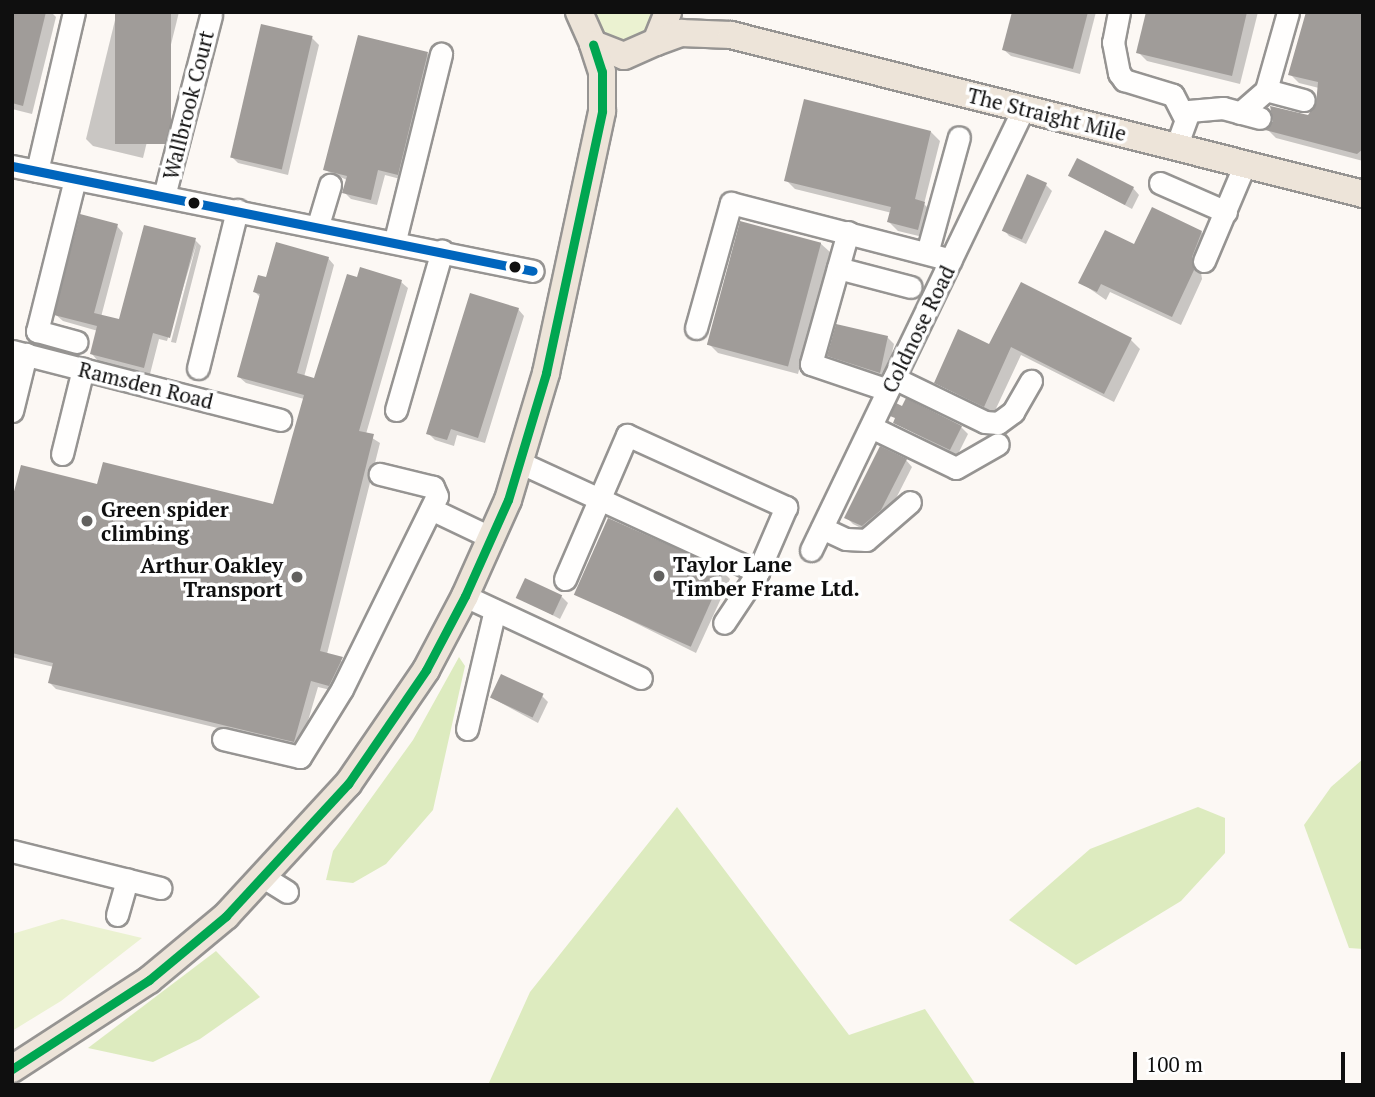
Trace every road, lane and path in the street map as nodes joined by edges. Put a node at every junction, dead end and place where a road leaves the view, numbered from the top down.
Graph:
1 (74, 12) edge
2 (668, 12) edge
3 (691, 12) edge
4 (1119, 12) edge
5 (1288, 12) edge
6 (211, 15) dead end
7 (580, 24) edge
8 (731, 35) junction
9 (646, 48) junction
10 (441, 54) dead end
11 (1266, 90) junction
12 (1304, 100) dead end
13 (1024, 108) junction
14 (603, 111) junction
15 (1184, 117) junction
16 (959, 137) dead end
17 (1176, 147) junction
18 (1245, 164) junction
19 (12, 166) edge
20 (37, 171) junction
21 (75, 178) junction
22 (1160, 183) dead end
23 (330, 185) dead end
24 (1363, 194) edge
25 (164, 196) junction
26 (237, 209) junction
27 (1226, 212) junction
28 (318, 225) junction
29 (848, 232) junction
30 (395, 240) junction
31 (442, 251) junction
32 (927, 253) junction
33 (951, 260) junction
34 (1204, 261) dead end
35 (838, 268) junction
36 (533, 271) dead end
37 (911, 287) dead end
38 (696, 328) dead end
39 (77, 342) dead end
40 (19, 353) edge
41 (198, 368) dead end
42 (83, 369) junction
43 (1031, 381) dead end
44 (891, 384) junction
45 (396, 410) dead end
46 (12, 411) edge
47 (280, 419) dead end
48 (871, 427) junction
49 (998, 444) dead end
50 (62, 454) dead end
51 (521, 463) junction
52 (380, 474) dead end
53 (600, 499) junction
54 (910, 502) dead end
55 (431, 509) junction
56 (822, 528) junction
57 (492, 538) junction
58 (811, 550) dead end
59 (758, 572) junction
60 (565, 579) dead end
61 (465, 596) junction
62 (495, 610) junction
63 (724, 624) dead end
64 (641, 678) dead end
65 (467, 729) dead end
66 (223, 740) dead end
67 (12, 851) edge
68 (265, 878) junction
69 (127, 879) junction
70 (160, 888) dead end
71 (287, 892) dead end
72 (117, 915) dead end
73 (12, 1069) edge

1 - 20 street
2 - 9 main road
3 - 8 main road, The Straight Mile
4 - 15 street
5 - 11 street
6 - 25 street, Wallbrook Court
7 - 9 main road
7 - 14 main road
8 - 9 main road, The Straight Mile
8 - 13 main road, The Straight Mile
9 - 14 main road
10 - 30 street
11 - 12 street
11 - 15 street
13 - 17 main road, The Straight Mile
13 - 33 street, Coldnose Road
14 - 51 main road
15 - 17 street
16 - 32 street
17 - 18 main road, The Straight Mile
18 - 24 main road, The Straight Mile
18 - 27 street
19 - 20 street
20 - 21 street
21 - 25 street
21 - 39 street
22 - 27 street
23 - 28 street
25 - 26 street
26 - 28 street
26 - 41 street
27 - 34 street
28 - 30 street
29 - 32 street
29 - 35 street
29 - 38 street
30 - 31 street
31 - 36 street
31 - 45 street
32 - 33 street
33 - 44 street, Coldnose Road
35 - 37 street
35 - 44 street
40 - 42 street, Ramsden Road
40 - 46 street
42 - 47 street, Ramsden Road
42 - 50 street
43 - 44 street
44 - 48 street, Coldnose Road
48 - 49 street
48 - 56 street, Coldnose Road
51 - 53 street
51 - 57 main road
52 - 55 street
53 - 59 street
53 - 59 street
53 - 60 street
54 - 56 street
55 - 57 street
55 - 66 street
56 - 58 street, Coldnose Road
57 - 61 main road
59 - 63 street
61 - 62 street
61 - 68 main road
62 - 64 street
62 - 65 street
67 - 69 street
68 - 71 street
68 - 73 main road
69 - 70 street
69 - 72 street

